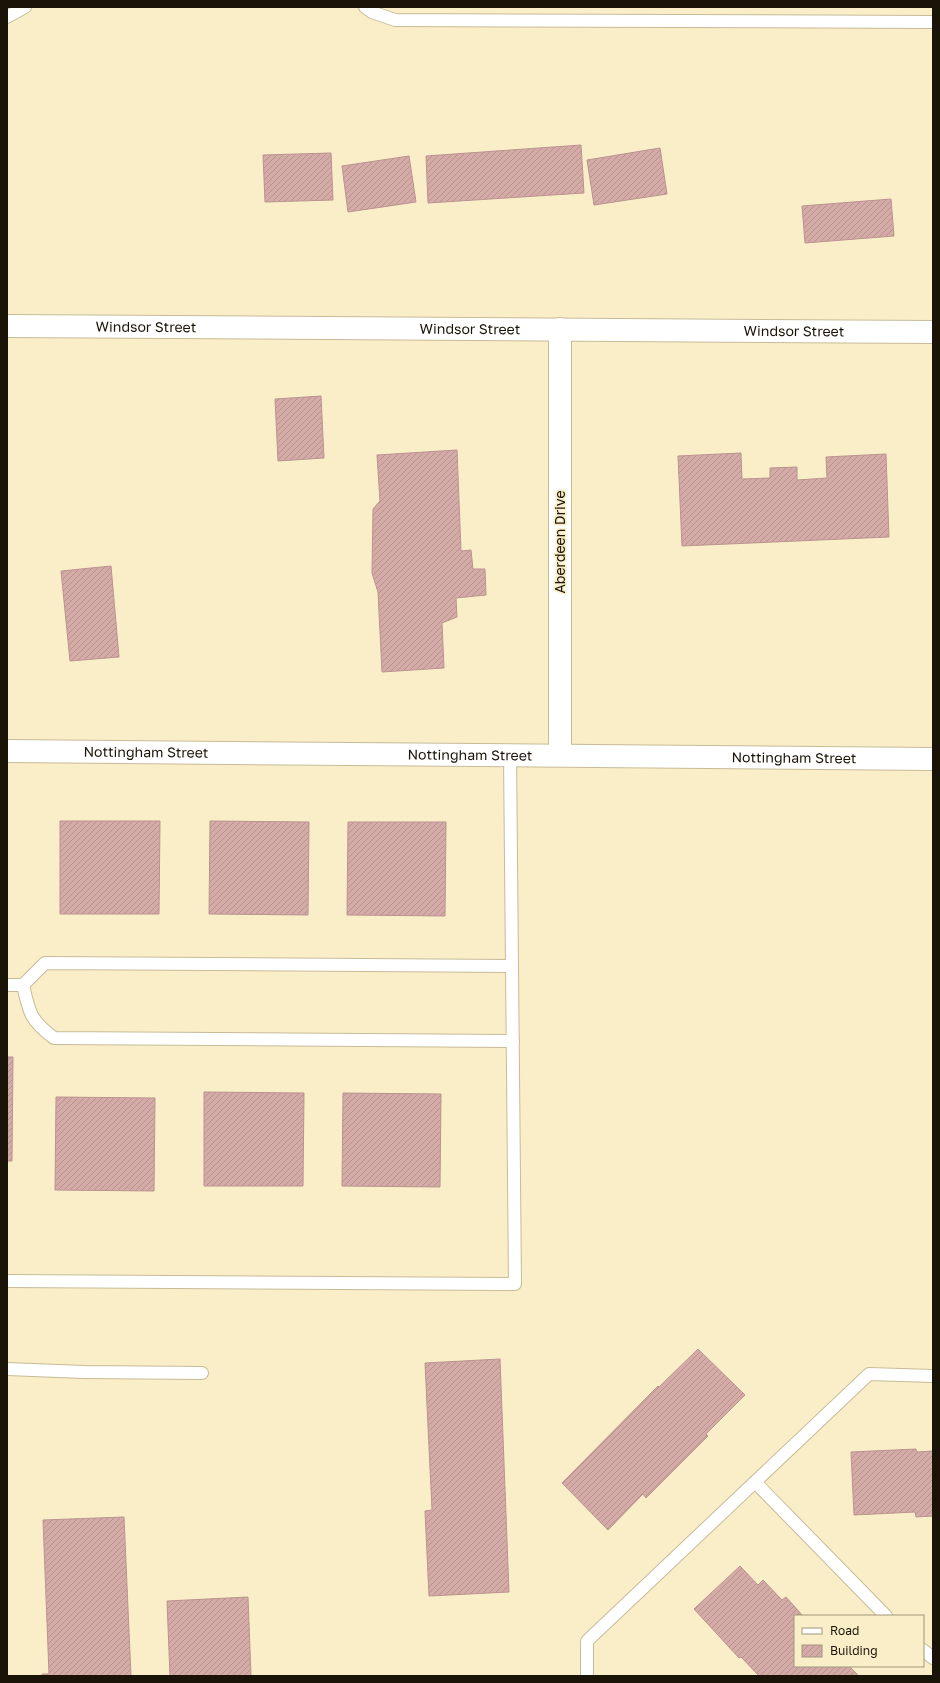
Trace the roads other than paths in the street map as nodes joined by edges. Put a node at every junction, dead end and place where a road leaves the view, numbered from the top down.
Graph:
1 (25, 7) edge
2 (365, 7) edge
3 (7, 17) edge
4 (933, 22) edge
5 (7, 326) edge
6 (560, 329) junction
7 (933, 332) edge
8 (7, 751) edge
9 (510, 754) junction
10 (560, 755) junction
11 (933, 759) edge
12 (512, 966) junction
13 (7, 985) edge
14 (23, 986) junction
15 (513, 1041) junction
16 (7, 1281) edge
17 (7, 1369) edge
18 (202, 1373) dead end
19 (933, 1376) edge
20 (755, 1482) junction
21 (885, 1615) edge
22 (924, 1651) edge
23 (933, 1658) edge
24 (587, 1676) edge

1 - 3 lane
2 - 4 lane
5 - 6 street, Windsor Street
6 - 7 street, Windsor Street
6 - 10 street, Aberdeen Drive
8 - 9 street, Nottingham Street
9 - 10 street, Nottingham Street
9 - 12 lane
10 - 11 street, Nottingham Street
12 - 14 lane
12 - 15 lane
13 - 14 lane
14 - 15 lane
15 - 16 lane
17 - 18 lane
19 - 20 lane
20 - 21 lane
20 - 24 lane
22 - 23 lane

